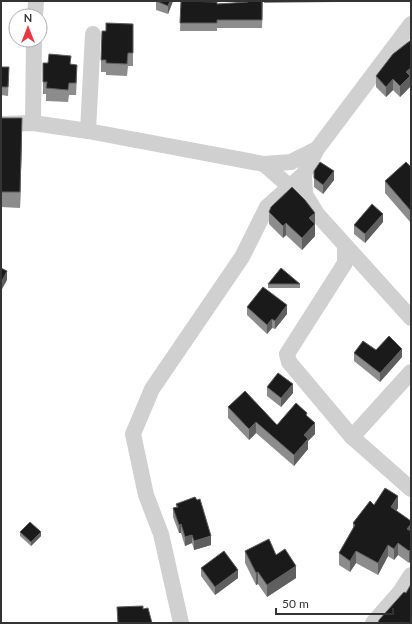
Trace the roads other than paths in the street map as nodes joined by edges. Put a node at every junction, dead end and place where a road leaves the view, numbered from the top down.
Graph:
1 (411, 24) edge
2 (93, 34) dead end
3 (34, 48) edge
4 (33, 123) junction
5 (1, 124) edge
6 (88, 130) junction
7 (317, 149) junction
8 (264, 164) junction
9 (304, 174) junction
10 (290, 187) junction
11 (345, 246) junction
12 (411, 318) edge
13 (411, 372) edge
14 (352, 437) junction
15 (411, 489) edge
16 (411, 575) edge
17 (181, 623) edge
18 (373, 623) edge

1 - 7 street
2 - 6 street
3 - 4 street
4 - 5 street
4 - 6 street
6 - 8 street
7 - 8 street
7 - 9 street
8 - 10 street
9 - 10 street
9 - 11 street
10 - 17 street
11 - 12 street
11 - 14 street
13 - 14 street
14 - 15 street
16 - 18 street

